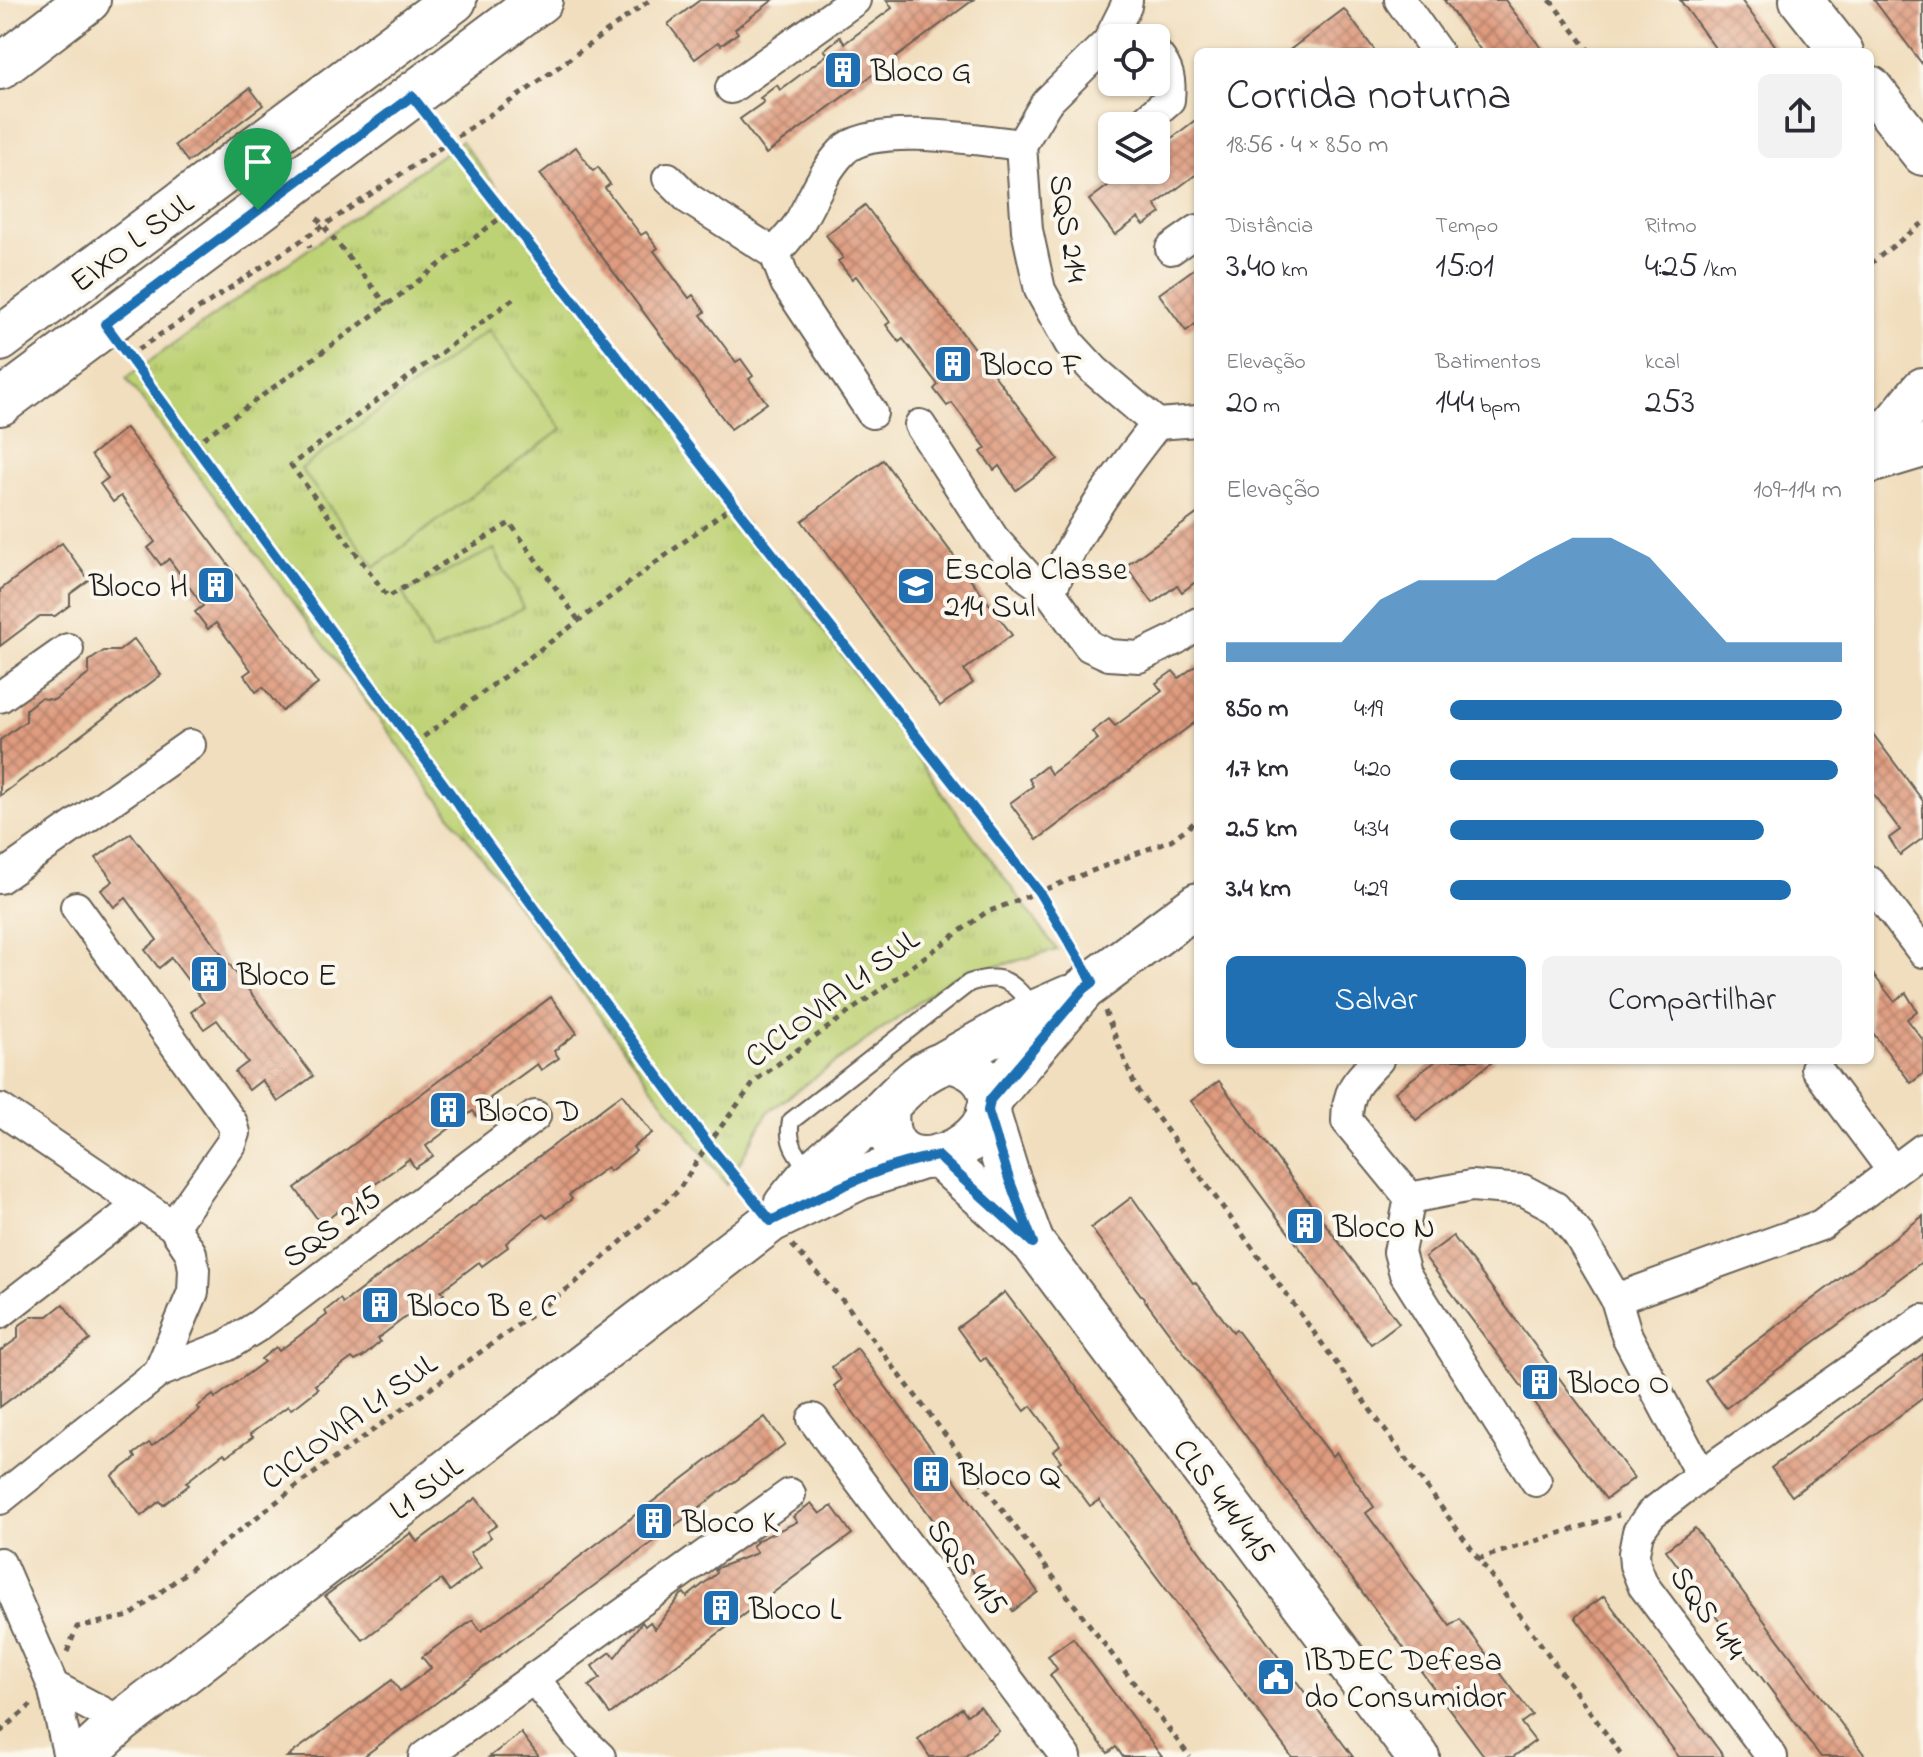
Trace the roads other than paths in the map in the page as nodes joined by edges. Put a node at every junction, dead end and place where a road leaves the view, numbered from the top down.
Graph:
1 (88, 0) edge
2 (540, 0) edge
3 (855, 0) edge
4 (1127, 0) edge
5 (1400, 0) edge
6 (1801, 0) edge
7 (441, 6) edge
8 (1118, 24) edge
9 (1434, 48) edge
10 (1839, 48) edge
11 (1098, 53) edge
12 (0, 67) edge
13 (731, 88) dead end
14 (1874, 92) edge
15 (1170, 96) edge
16 (1155, 112) edge
17 (1021, 145) junction
18 (1923, 154) edge
19 (668, 178) dead end
20 (1194, 233) edge
21 (1171, 249) dead end
22 (775, 254) junction
23 (0, 339) edge
24 (1920, 389) edge
25 (0, 403) edge
26 (872, 413) dead end
27 (1194, 421) edge
28 (1157, 424) junction
29 (920, 425) dead end
30 (1923, 446) edge
31 (1874, 448) edge
32 (1874, 461) edge
33 (1050, 592) junction
34 (1194, 626) edge
35 (68, 649) dead end
36 (0, 697) edge
37 (190, 745) dead end
38 (0, 878) edge
39 (1874, 887) edge
40 (76, 907) dead end
41 (1194, 907) edge
42 (1923, 952) edge
43 (1089, 986) junction
44 (1036, 1011) junction
45 (947, 1061) junction
46 (1374, 1064) edge
47 (1816, 1068) dead end
48 (888, 1106) junction
49 (989, 1106) junction
50 (0, 1109) edge
51 (535, 1116) dead end
52 (1923, 1149) edge
53 (928, 1158) junction
54 (1893, 1171) junction
55 (812, 1173) junction
56 (1410, 1198) junction
57 (139, 1205) junction
58 (771, 1221) junction
59 (173, 1226) junction
60 (1033, 1243) junction
61 (1616, 1299) junction
62 (0, 1313) edge
63 (1923, 1320) edge
64 (159, 1372) junction
65 (813, 1419) dead end
66 (1701, 1475) junction
67 (1536, 1481) dead end
68 (790, 1494) dead end
69 (0, 1499) edge
70 (0, 1563) edge
71 (534, 1678) junction
72 (53, 1686) junction
73 (121, 1722) junction
74 (69, 1757) edge
75 (83, 1757) edge
76 (424, 1757) edge
77 (600, 1757) edge
78 (1066, 1757) edge
79 (1418, 1757) edge
80 (1772, 1757) edge

1 - 12 main road
2 - 25 main road, EIXO L SUL
3 - 13 street
4 - 8 street, SQS 214
5 - 9 street
6 - 10 street
7 - 23 main road, EIXO L SUL
11 - 17 street, SQS 214
14 - 18 street
15 - 16 street
17 - 22 street, SQS 214
17 - 28 street, SQS 214
19 - 22 street
20 - 21 street
22 - 26 street
24 - 31 street
27 - 28 street
28 - 33 street
29 - 33 street
30 - 32 street
33 - 34 street
35 - 36 street
37 - 38 street
39 - 42 street
40 - 59 street
41 - 43 street
43 - 44 street
43 - 49 street
44 - 45 street
44 - 55 lane
45 - 48 street
45 - 49 street
46 - 56 street
47 - 54 street
48 - 53 street
48 - 55 street, L1 SUL
49 - 53 street
49 - 60 street, CLS 414/415
50 - 57 street, SQS 215
51 - 64 street, SQS 215
52 - 54 street
53 - 58 street, L1 SUL
53 - 60 street, CLS 414/415
54 - 61 street
55 - 58 street, L1 SUL
56 - 61 street
56 - 67 street
57 - 59 street, SQS 215
57 - 62 street
58 - 73 street, L1 SUL
59 - 64 street, SQS 215
60 - 79 street, CLS 414/415
61 - 66 street
63 - 66 street, SQS 414
64 - 69 street, SQS 215
65 - 78 street, SQS 415
66 - 80 street, SQS 414
68 - 71 street
70 - 72 street
71 - 76 street
71 - 77 street
72 - 73 street
72 - 74 street
73 - 75 street, L1 SUL

